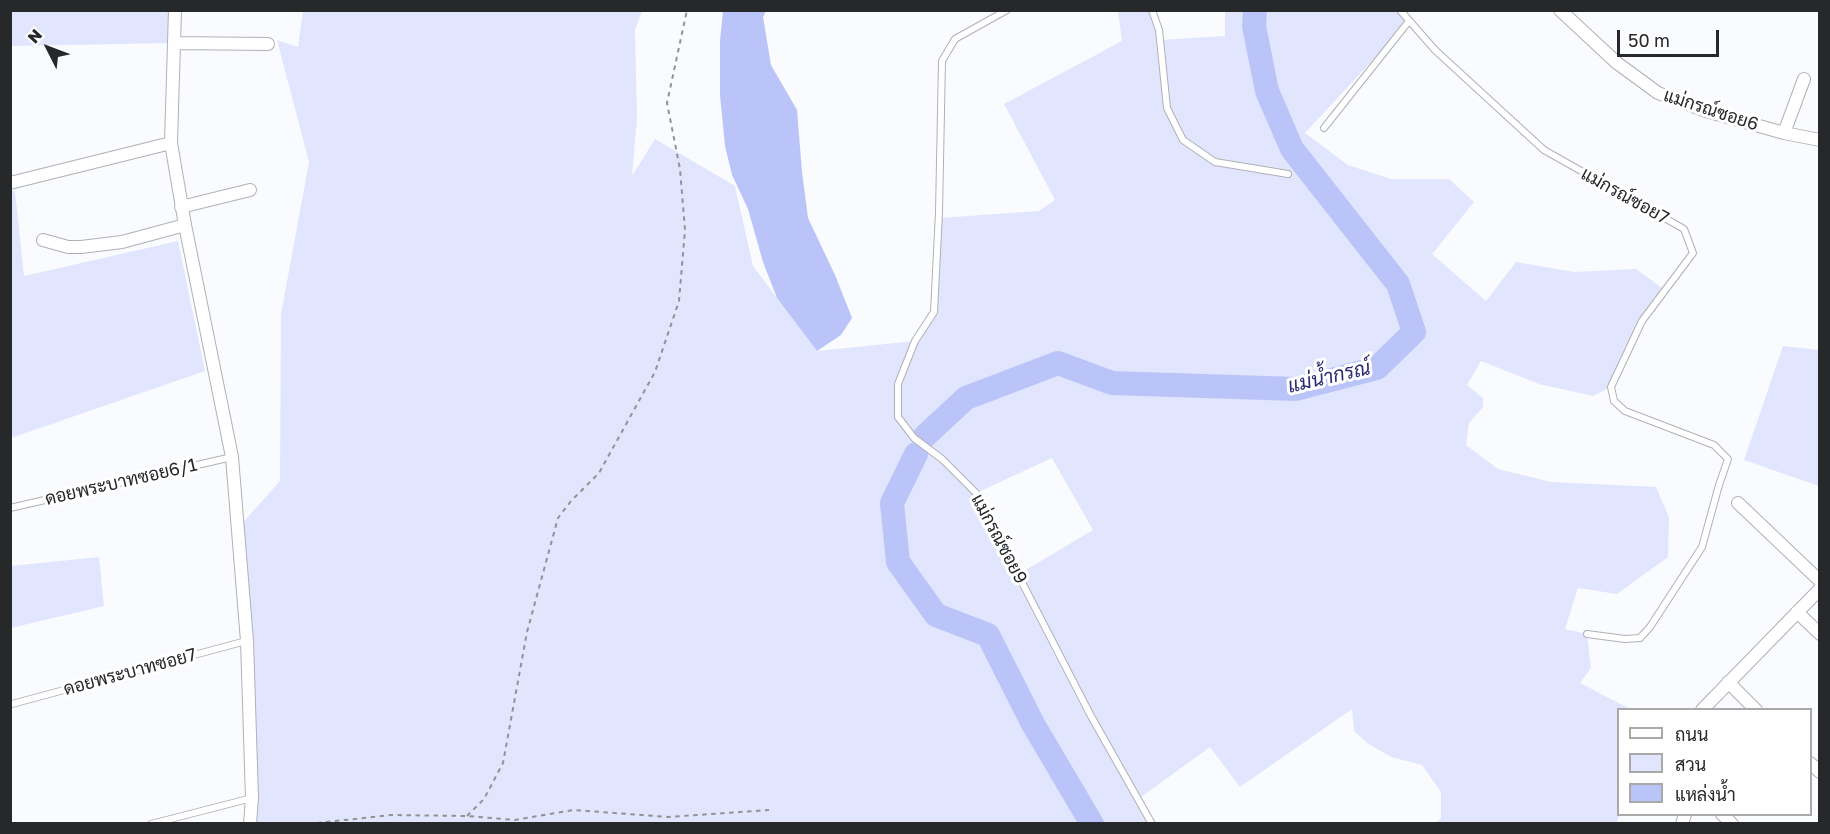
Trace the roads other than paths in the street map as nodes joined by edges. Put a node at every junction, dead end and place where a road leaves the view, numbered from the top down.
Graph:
1 (174, 10) edge
2 (1007, 10) edge
3 (1152, 10) edge
4 (1400, 10) edge
5 (1560, 10) edge
6 (1409, 21) junction
7 (174, 43) junction
8 (268, 44) dead end
9 (1804, 79) dead end
10 (1324, 128) dead end
11 (1784, 133) junction
12 (1820, 140) edge
13 (171, 143) junction
14 (1288, 174) dead end
15 (10, 183) edge
16 (250, 190) dead end
17 (181, 207) junction
18 (185, 225) junction
19 (43, 240) dead end
20 (232, 457) junction
21 (1738, 503) dead end
22 (10, 508) edge
23 (1820, 581) edge
24 (1820, 589) edge
25 (1797, 612) junction
26 (1587, 634) dead end
27 (1820, 634) edge
28 (248, 641) junction
29 (1728, 682) junction
30 (12, 704) dead end
31 (1704, 708) edge
32 (1754, 708) edge
33 (252, 798) junction
34 (151, 824) edge
35 (250, 824) edge
36 (1152, 824) edge

1 - 7 street
2 - 36 lane, แม่กรณ์ซอย9
3 - 14 lane
4 - 6 lane, แม่กรณ์ซอย7
5 - 11 street, แม่กรณ์ซอย6
6 - 10 lane
6 - 26 lane, แม่กรณ์ซอย7
7 - 8 street
7 - 13 street
9 - 11 street
11 - 12 street, แม่กรณ์ซอย6
13 - 15 street
13 - 17 street
16 - 17 street
17 - 18 street
18 - 19 street
18 - 20 street
20 - 22 lane, ดอยพระบาทซอย6/1
20 - 28 street
21 - 23 street
24 - 25 street
25 - 27 street
25 - 29 street
28 - 30 lane, ดอยพระบาทซอย7
28 - 33 street
29 - 31 street
29 - 32 street
33 - 34 lane
33 - 35 street

